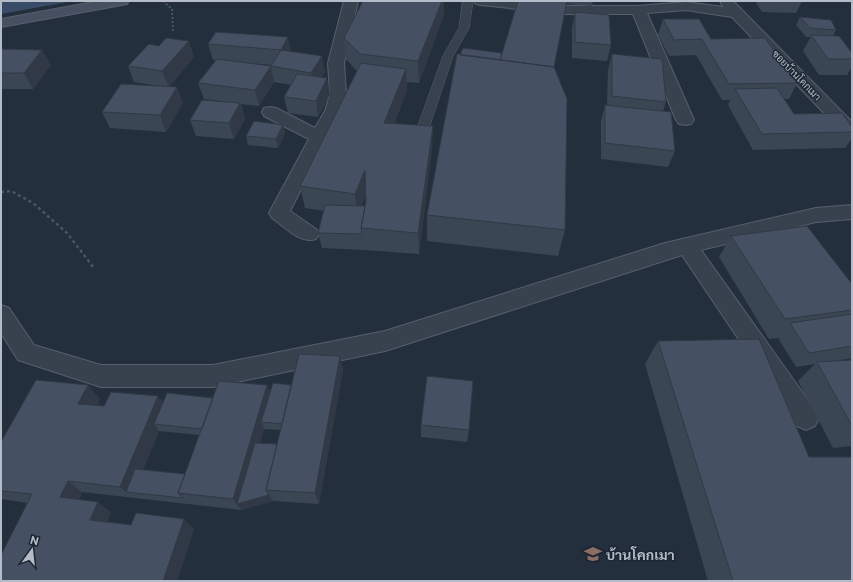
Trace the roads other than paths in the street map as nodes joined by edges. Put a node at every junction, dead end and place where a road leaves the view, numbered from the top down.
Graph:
1 (122, 1) edge
2 (351, 1) edge
3 (468, 1) edge
4 (481, 1) edge
5 (725, 1) edge
6 (638, 10) junction
7 (736, 13) junction
8 (1, 23) edge
9 (270, 112) dead end
10 (685, 120) dead end
11 (852, 132) edge
12 (421, 134) edge
13 (319, 137) junction
14 (852, 212) edge
15 (308, 234) dead end
16 (687, 246) junction
17 (1, 314) edge
18 (806, 418) dead end

1 - 8 street
2 - 13 street
3 - 12 lane
4 - 6 street
5 - 7 street, ซอยบ้านโคกเมา
6 - 7 street
6 - 10 street
7 - 11 street, ซอยบ้านโคกเมา
9 - 13 street
13 - 15 street
14 - 16 street
16 - 17 street
16 - 18 street

